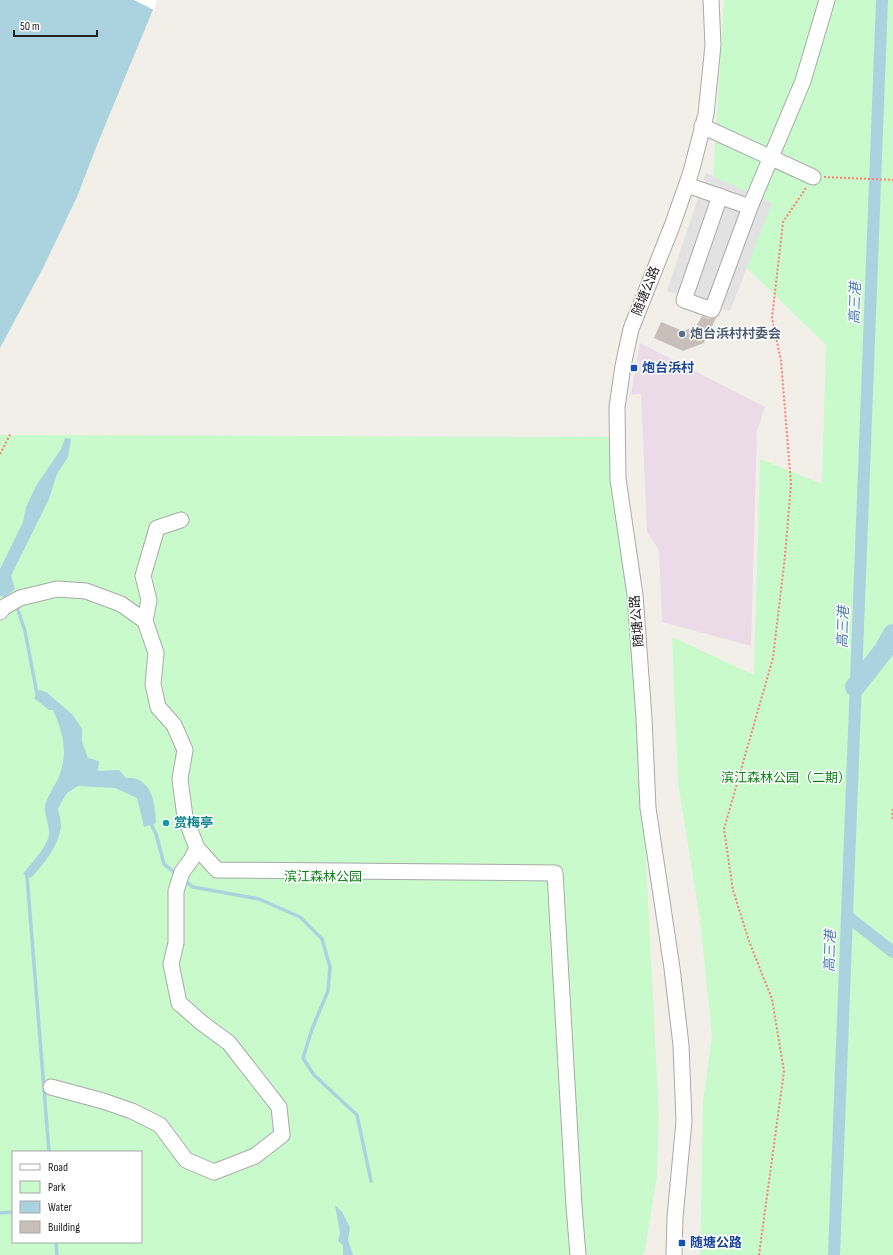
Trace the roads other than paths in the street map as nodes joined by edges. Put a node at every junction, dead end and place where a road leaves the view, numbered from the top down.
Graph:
1 (711, 0) edge
2 (827, 0) edge
3 (702, 126) junction
4 (770, 157) junction
5 (813, 177) road end
6 (687, 185) junction
7 (720, 196) junction
8 (750, 207) junction
9 (181, 520) dead end
10 (2, 610) edge
11 (145, 621) junction
12 (197, 848) junction
13 (51, 1087) dead end
14 (578, 1255) edge
15 (674, 1255) edge

1 - 3 street, 随塘公路
2 - 4 street
3 - 4 street
3 - 6 street, 随塘公路
4 - 5 street
4 - 8 street
6 - 7 street
6 - 15 street, 随塘公路
7 - 8 street
7 - 8 street
9 - 11 street
10 - 11 street
11 - 12 street
12 - 13 street
12 - 14 street

